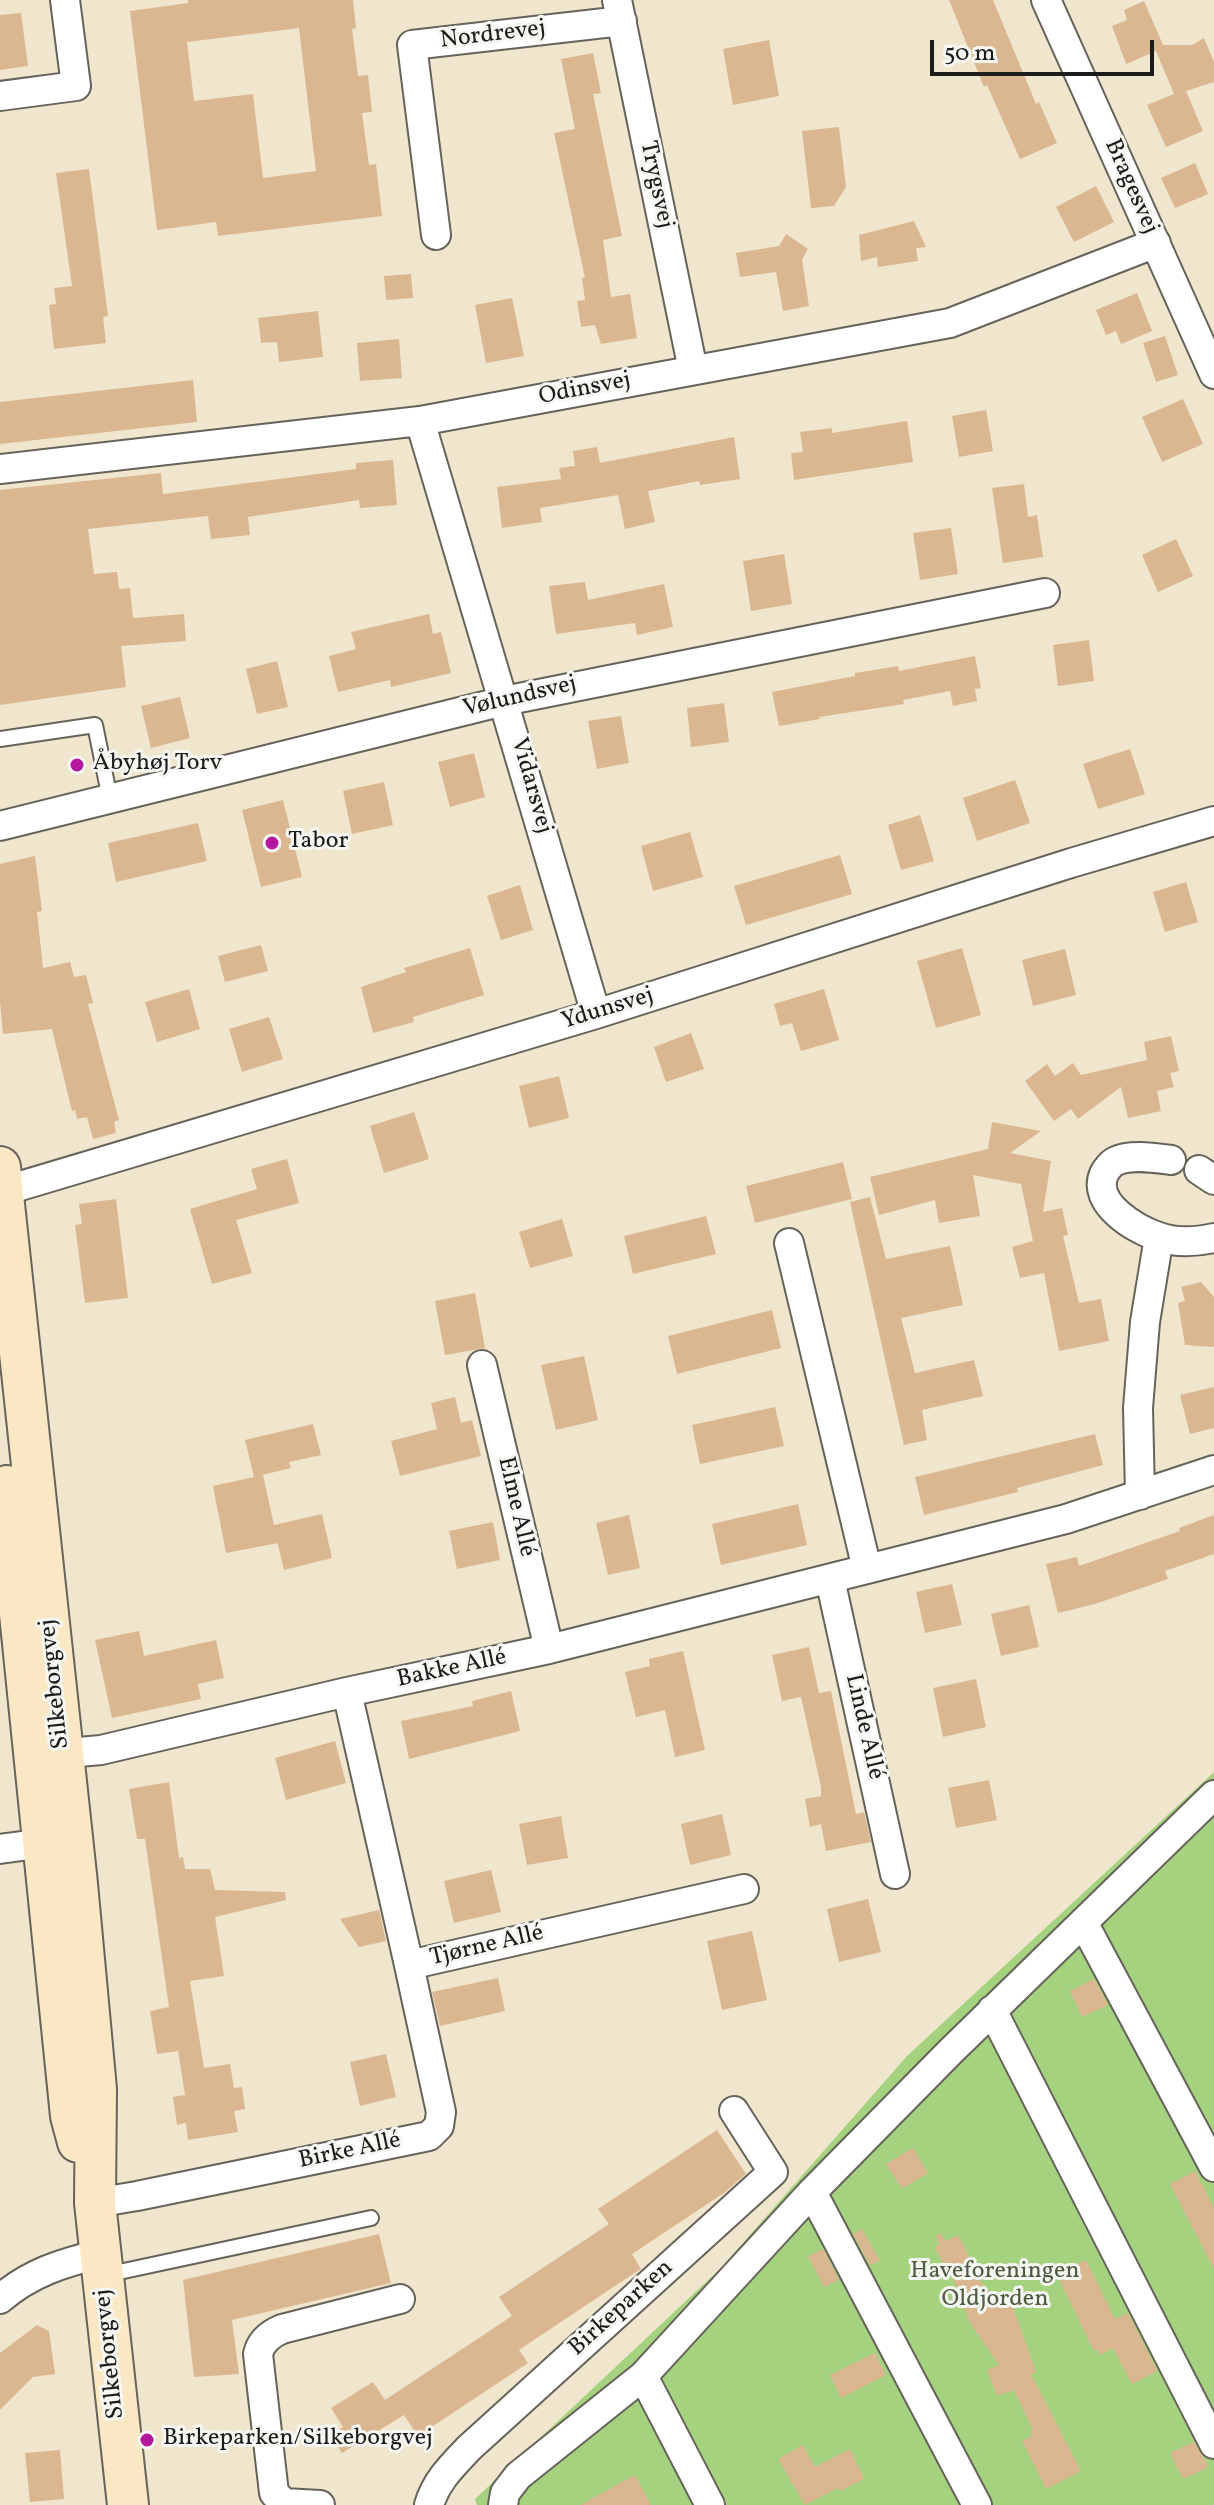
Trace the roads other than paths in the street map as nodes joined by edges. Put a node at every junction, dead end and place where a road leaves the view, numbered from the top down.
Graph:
1 (65, 0) edge
2 (1046, 0) edge
3 (619, 11) edge
4 (0, 96) edge
5 (436, 235) dead end
6 (1156, 243) junction
7 (693, 370) junction
8 (1214, 374) edge
9 (420, 421) junction
10 (0, 469) edge
11 (1045, 593) dead end
12 (504, 701) junction
13 (0, 739) edge
14 (110, 799) junction
15 (1214, 821) edge
16 (0, 826) edge
17 (596, 1014) junction
18 (1171, 1160) dead end
19 (1, 1184) edge
20 (1159, 1237) junction
21 (1214, 1238) edge
22 (789, 1243) dead end
23 (482, 1365) dead end
24 (0, 1418) edge
25 (1214, 1470) edge
26 (1140, 1495) junction
27 (867, 1569) junction
28 (830, 1579) junction
29 (549, 1649) junction
30 (347, 1692) junction
31 (49, 1755) junction
32 (1214, 1795) edge
33 (58, 1841) junction
34 (0, 1849) edge
35 (895, 1874) dead end
36 (744, 1889) dead end
37 (1084, 1924) junction
38 (409, 1965) junction
39 (992, 2010) junction
40 (734, 2111) dead end
41 (1214, 2167) edge
42 (812, 2192) junction
43 (95, 2203) junction
44 (371, 2218) dead end
45 (102, 2265) junction
46 (0, 2299) edge
47 (400, 2299) dead end
48 (643, 2376) junction
49 (1214, 2444) edge
50 (128, 2505) edge
51 (320, 2505) edge
52 (429, 2505) edge
53 (503, 2505) edge
54 (710, 2505) edge
55 (977, 2505) edge

1 - 4 street
2 - 6 street, Bragesvej
3 - 5 street, Nordrevej
3 - 7 street, Trygsvej
6 - 7 street, Odinsvej
6 - 8 street, Bragesvej
7 - 9 street, Odinsvej
9 - 10 street, Odinsvej
9 - 12 street, Vidarsvej
11 - 12 street, Vølundsvej
12 - 14 street, Vølundsvej
12 - 17 street, Vidarsvej
13 - 14 lane
14 - 16 street, Vølundsvej
15 - 17 street, Ydunsvej
17 - 19 street, Ydunsvej
18 - 20 street
19 - 31 street, Silkeborgvej
20 - 21 street
20 - 26 street
22 - 27 street
23 - 29 street, Elme Allé
24 - 31 street, Silkeborgvej
25 - 26 street, Bakke Allé
26 - 27 street, Bakke Allé
27 - 28 street, Bakke Allé
28 - 29 street, Bakke Allé
28 - 35 street, Linde Allé
29 - 30 street, Bakke Allé
30 - 31 street, Bakke Allé
30 - 38 street, Tjørne Allé
31 - 33 street, Silkeborgvej
32 - 37 street
33 - 34 street
33 - 43 street, Silkeborgvej
36 - 38 street, Tjørne Allé
37 - 39 street
37 - 41 street
38 - 43 street, Birke Allé
39 - 42 street
39 - 49 street
40 - 52 street, Birkeparken
42 - 48 street
42 - 55 street
43 - 45 street, Silkeborgvej
44 - 45 lane
45 - 46 street
45 - 50 street, Silkeborgvej
47 - 51 street
48 - 53 street
48 - 54 street

